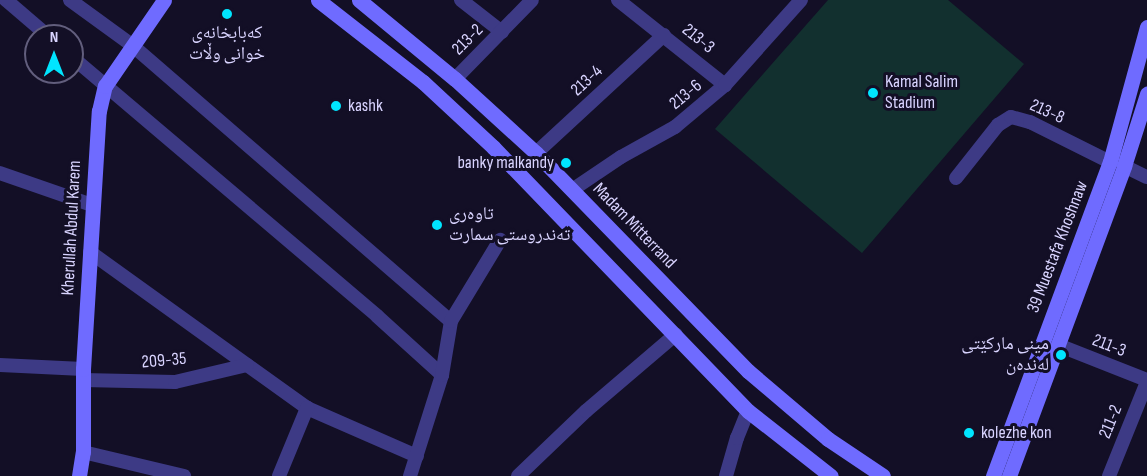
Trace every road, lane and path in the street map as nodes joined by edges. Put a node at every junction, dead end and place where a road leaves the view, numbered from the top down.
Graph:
1 (6, 0) edge
2 (70, 0) edge
3 (164, 0) edge
4 (318, 0) edge
5 (359, 0) edge
6 (461, 0) edge
7 (532, 0) edge
8 (618, 0) edge
9 (801, 0) edge
10 (34, 24) edge
11 (1147, 27) edge
12 (502, 32) junction
13 (663, 34) junction
14 (133, 46) junction
15 (84, 68) edge
16 (455, 79) junction
17 (725, 85) junction
18 (105, 86) junction
19 (1147, 94) edge
20 (536, 153) junction
21 (1117, 164) junction
22 (0, 173) edge
23 (1147, 177) edge
24 (956, 178) dead end
25 (572, 190) junction
26 (92, 205) junction
27 (500, 240) dead end
28 (90, 252) junction
29 (451, 321) junction
30 (676, 334) junction
31 (1058, 345) junction
32 (0, 365) edge
33 (247, 365) junction
34 (83, 375) junction
35 (442, 375) junction
36 (1147, 381) edge
37 (307, 408) junction
38 (748, 411) junction
39 (83, 452) junction
40 (417, 456) junction
41 (79, 476) edge
42 (184, 476) edge
43 (279, 476) edge
44 (410, 476) edge
45 (518, 476) edge
46 (726, 476) edge
47 (831, 476) edge
48 (882, 476) edge
49 (993, 476) edge
50 (1009, 476) edge
51 (1109, 476) edge

1 - 10 street
2 - 14 street
3 - 14 main road, Kherullah Abdul Karem
4 - 30 main road
5 - 16 main road, Madam Mitterrand
6 - 12 street
7 - 12 street, 213-2
8 - 13 street, 213-3
9 - 17 street, 213-6
11 - 21 main road, 39 Muestafa Khoshnaw
12 - 16 street, 213-2
13 - 17 street, 213-3
13 - 20 street, 213-4
14 - 18 main road, Kherullah Abdul Karem
14 - 29 street
15 - 18 street
16 - 20 main road, Madam Mitterrand
17 - 25 street, 213-6
18 - 26 main road, Kherullah Abdul Karem
18 - 35 street
19 - 21 main road, 39 Muestafa Khoshnaw
20 - 25 main road, Madam Mitterrand
21 - 23 street
21 - 24 street, 213-8
21 - 31 main road, 39 Muestafa Khoshnaw
21 - 49 main road, 39 Muestafa Khoshnaw
22 - 26 street
25 - 48 main road, Madam Mitterrand
26 - 28 main road, Kherullah Abdul Karem
27 - 29 street
28 - 33 street
28 - 34 main road, Kherullah Abdul Karem
29 - 35 street
30 - 38 main road
30 - 45 street
31 - 36 street, 211-3
31 - 50 main road, 39 Muestafa Khoshnaw
32 - 34 street, 209-35
33 - 34 street, 209-35
33 - 37 street
34 - 39 main road, Kherullah Abdul Karem
35 - 40 street
36 - 51 street, 211-2
37 - 40 street
37 - 43 street
38 - 46 street
38 - 47 main road
39 - 41 main road, Kherullah Abdul Karem
39 - 42 street
40 - 44 street

